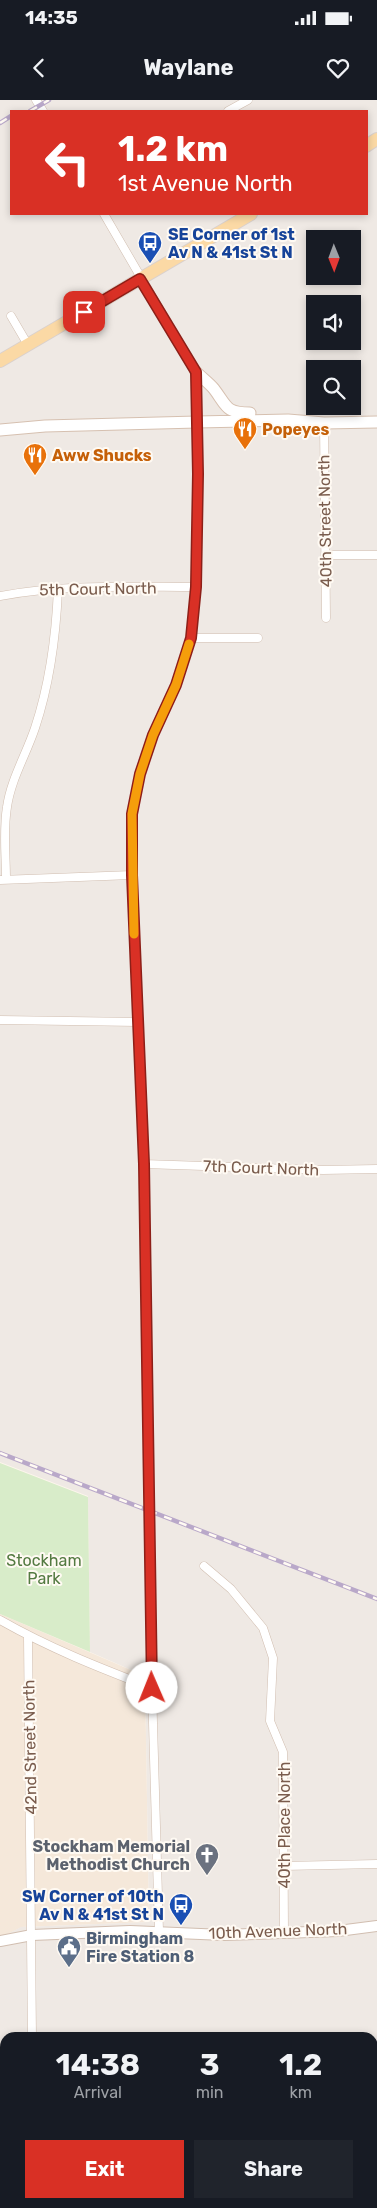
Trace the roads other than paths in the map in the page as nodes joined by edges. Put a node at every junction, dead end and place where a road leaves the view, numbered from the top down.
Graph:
1 (248, 100) edge
2 (230, 110) edge
3 (105, 215) edge
4 (249, 215) edge
5 (140, 279) junction
6 (11, 316) dead end
7 (28, 345) junction
8 (0, 361) edge
9 (196, 372) junction
10 (288, 420) junction
11 (197, 422) junction
12 (377, 422) edge
13 (324, 423) junction
14 (0, 430) edge
15 (325, 555) junction
16 (377, 555) edge
17 (196, 587) junction
18 (58, 589) junction
19 (0, 596) edge
20 (326, 618) dead end
21 (191, 638) junction
22 (258, 638) dead end
23 (132, 875) junction
24 (3, 880) edge
25 (0, 1020) edge
26 (138, 1022) junction
27 (144, 1164) junction
28 (377, 1170) edge
29 (204, 1566) dead end
30 (0, 1620) edge
31 (28, 1637) junction
32 (152, 1688) junction
33 (377, 1864) edge
34 (284, 1866) junction
35 (377, 1926) edge
36 (160, 1931) junction
37 (284, 1933) junction
38 (32, 1936) junction
39 (0, 1941) edge
40 (32, 2032) edge

1 - 2 street
3 - 5 street
4 - 5 main road
5 - 7 main road
5 - 9 street
6 - 7 street
7 - 8 main road
9 - 10 main road
9 - 11 street
10 - 11 main road
10 - 13 main road
11 - 14 main road
11 - 17 street
12 - 13 main road
13 - 15 street, 40th Street North
15 - 16 street
15 - 20 street, 40th Street North
17 - 18 street, 5th Court North
17 - 21 street
18 - 19 street, 5th Court North
18 - 24 street
21 - 22 street
21 - 23 street
23 - 24 street
23 - 26 street
25 - 26 street
26 - 27 street
27 - 28 street, 7th Court North
27 - 32 street
29 - 34 street, 40th Place North
30 - 31 street
31 - 32 street
31 - 38 street, 42nd Street North
32 - 36 street
33 - 34 street
34 - 37 street, 40th Place North
35 - 37 street, 10th Avenue North
36 - 37 street, 10th Avenue North
36 - 38 street, 10th Avenue North
38 - 39 street, 10th Avenue North
38 - 40 street, 42nd Street North

